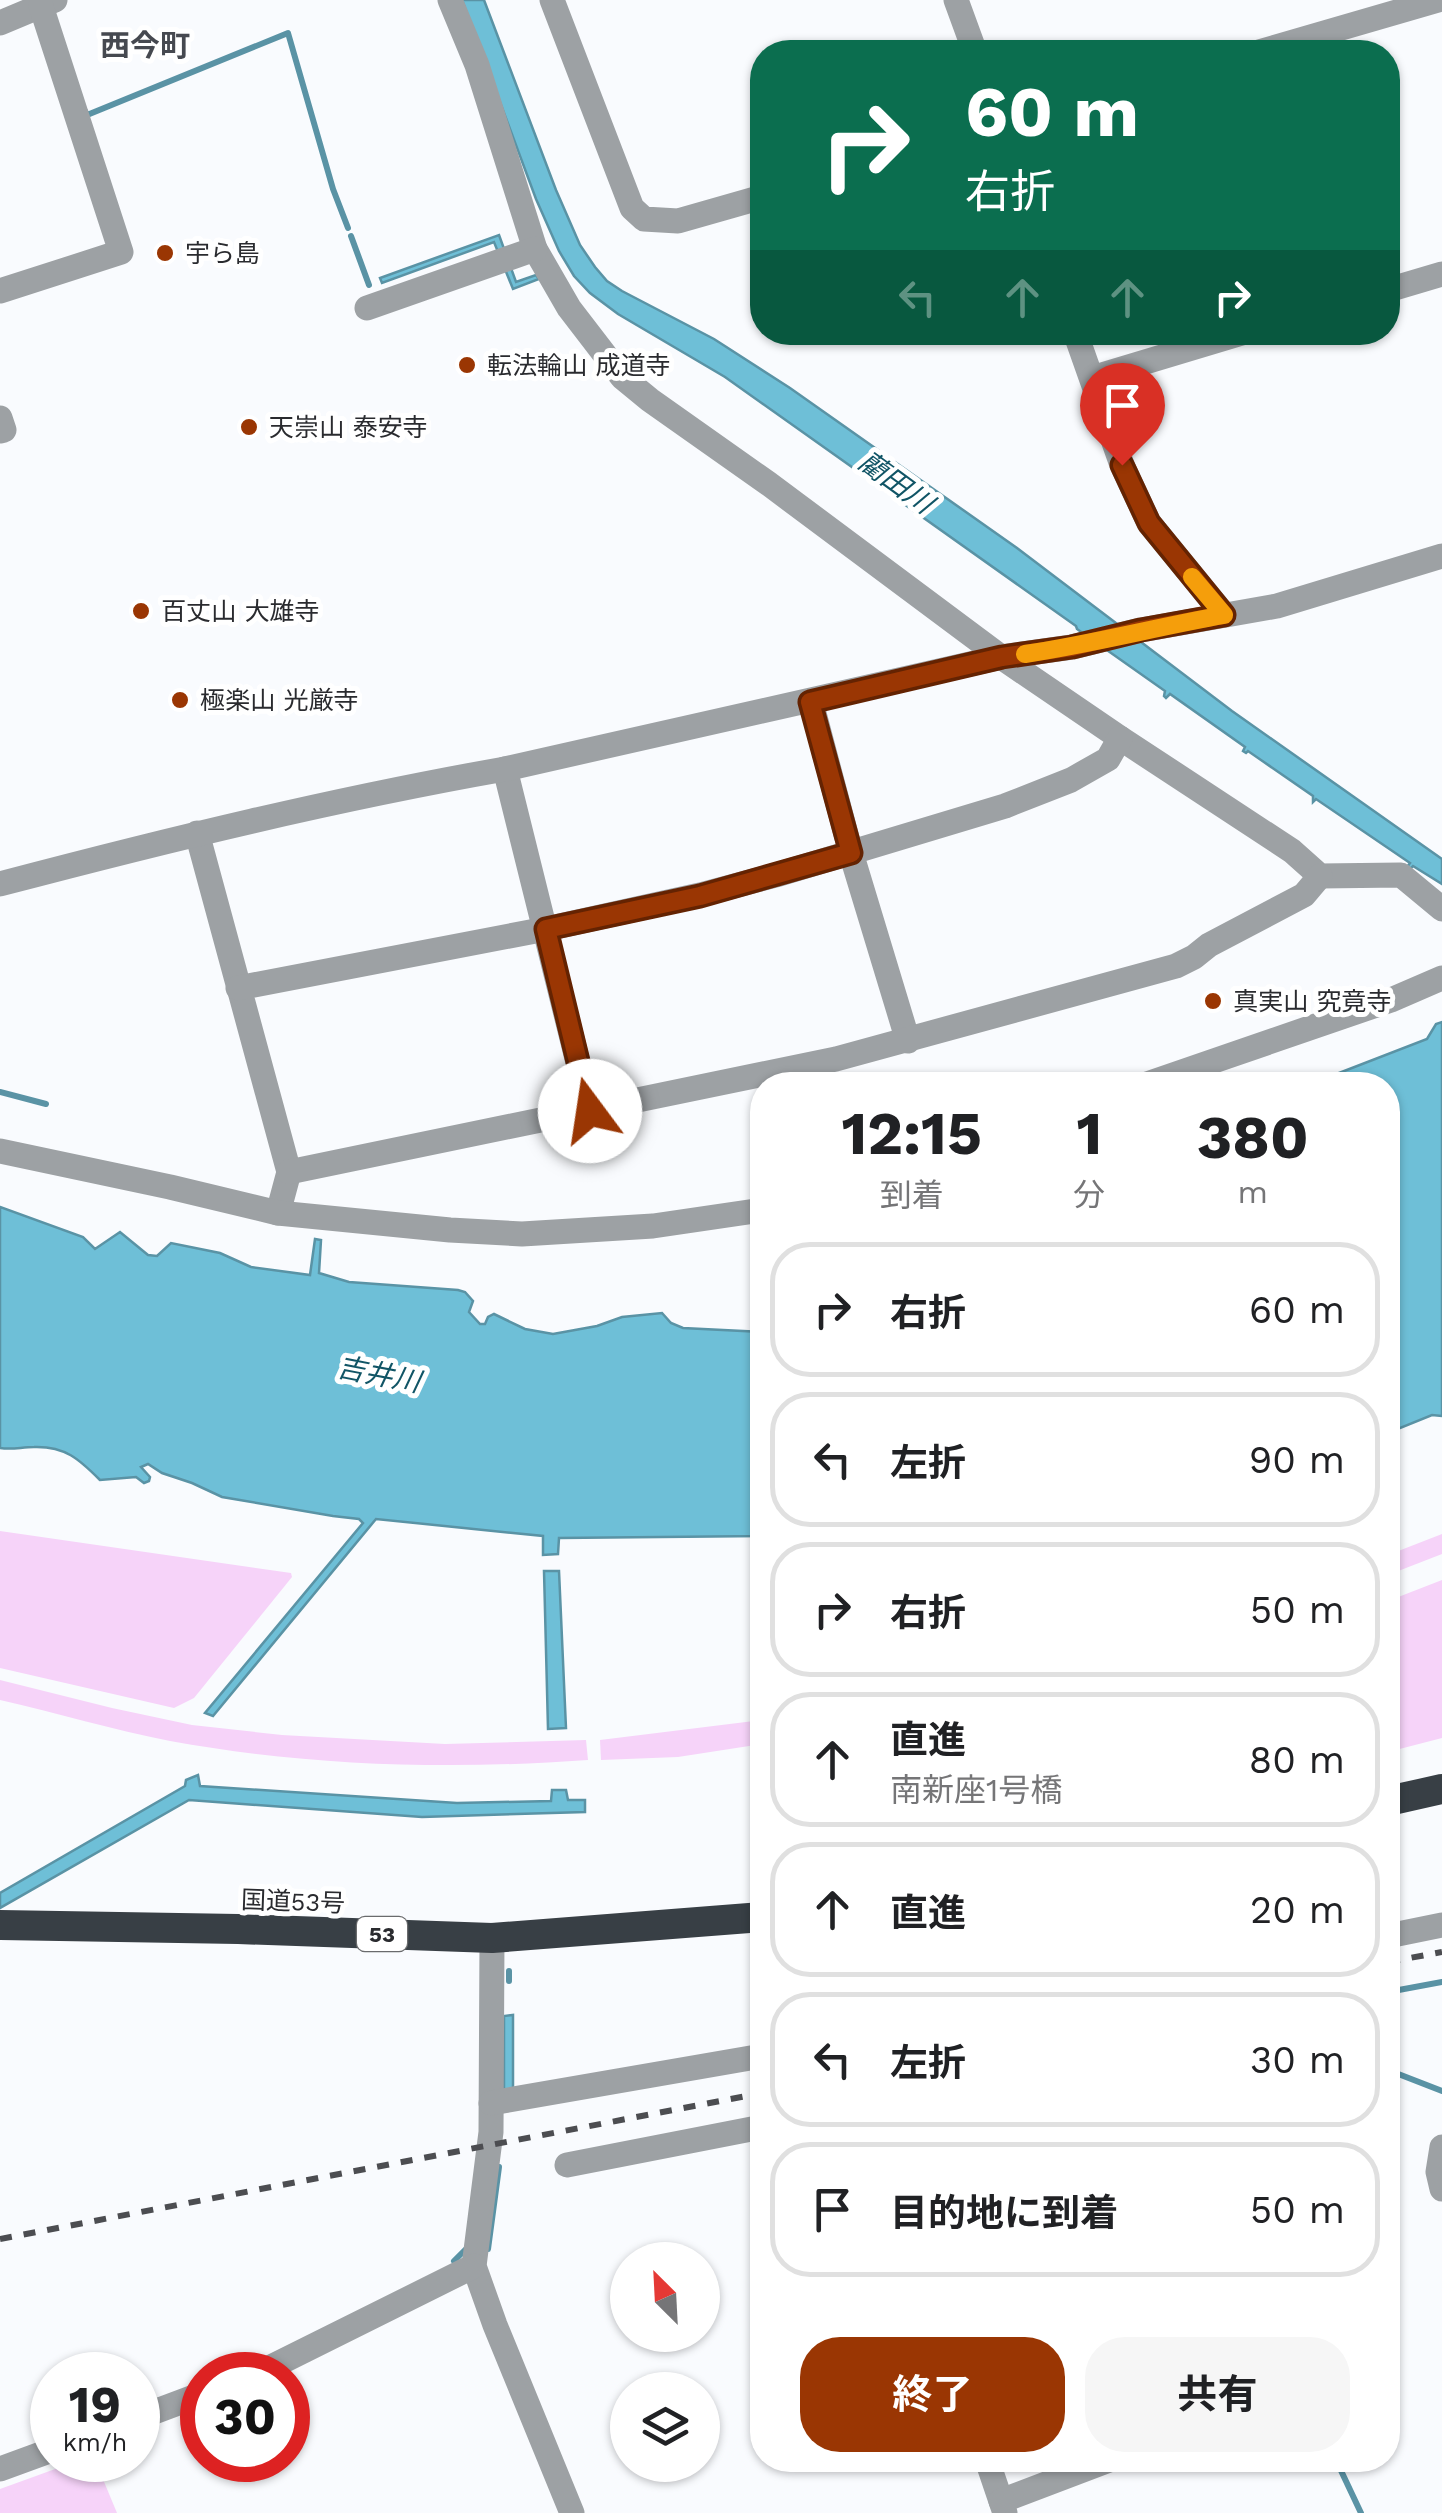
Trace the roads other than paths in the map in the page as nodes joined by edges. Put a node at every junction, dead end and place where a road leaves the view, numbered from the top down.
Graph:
1 (450, 0) edge
2 (552, 0) edge
3 (956, 0) edge
4 (1438, 0) edge
5 (48, 3) edge
6 (0, 23) edge
7 (971, 40) edge
8 (1300, 40) edge
9 (750, 200) edge
10 (535, 250) junction
11 (1442, 274) edge
12 (1400, 286) edge
13 (0, 291) edge
14 (367, 308) dead end
15 (1080, 345) edge
16 (1202, 345) edge
17 (1092, 378) junction
18 (0, 418) edge
19 (0, 432) edge
20 (1442, 556) edge
21 (1224, 615) junction
22 (1002, 657) junction
23 (810, 702) junction
24 (1120, 738) junction
25 (505, 769) junction
26 (197, 832) junction
27 (851, 853) junction
28 (1320, 876) junction
29 (0, 884) edge
30 (1442, 910) edge
31 (546, 929) junction
32 (1442, 978) edge
33 (238, 988) junction
34 (908, 1041) junction
35 (774, 1072) edge
36 (1182, 1072) edge
37 (750, 1077) edge
38 (590, 1111) junction
39 (0, 1151) edge
40 (289, 1172) junction
41 (750, 1212) edge
42 (278, 1213) junction
43 (1442, 1789) edge
44 (1400, 1798) edge
45 (750, 1917) edge
46 (0, 1925) edge
47 (1442, 1926) edge
48 (1400, 1934) edge
49 (492, 1938) junction
50 (750, 2058) edge
51 (491, 2104) junction
52 (750, 2129) edge
53 (567, 2164) dead end
54 (474, 2266) junction
55 (301, 2352) edge
56 (30, 2458) edge
57 (0, 2469) edge
58 (991, 2472) edge
59 (1083, 2472) edge
60 (1003, 2507) edge
61 (572, 2513) edge

1 - 10 street
2 - 9 street
3 - 7 street
4 - 8 street
5 - 6 street
5 - 13 street
10 - 14 street
10 - 22 street
11 - 12 street
15 - 17 street
16 - 17 street
17 - 21 street
18 - 19 street
20 - 21 street
21 - 22 street
22 - 23 street
22 - 24 street
23 - 25 street
23 - 27 street
24 - 27 street
24 - 28 street
25 - 26 street
25 - 31 street
26 - 29 street
26 - 33 street
27 - 31 street
27 - 34 street
28 - 30 street
28 - 34 street
31 - 33 street
31 - 38 street
32 - 36 street
33 - 40 street
34 - 35 street
37 - 38 street
38 - 40 street
39 - 42 street
40 - 42 street
41 - 42 street
43 - 44 highway
45 - 49 highway, 国道53号 / 53
46 - 49 highway, 国道53号 / 53
47 - 48 street
49 - 51 street
50 - 51 street
51 - 54 street
52 - 53 street
54 - 55 street
54 - 61 street
56 - 57 street
58 - 60 street
59 - 60 street

